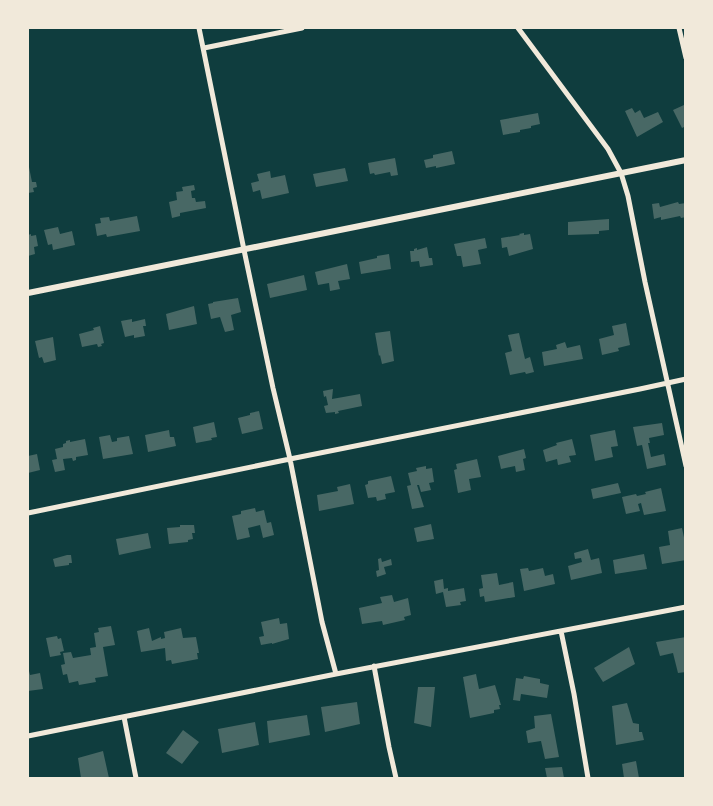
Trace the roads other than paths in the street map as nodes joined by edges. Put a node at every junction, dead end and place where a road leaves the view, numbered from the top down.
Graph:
1 (199, 28) edge
2 (302, 28) edge
3 (518, 28) edge
4 (679, 28) edge
5 (204, 48) junction
6 (686, 58) edge
7 (686, 160) edge
8 (621, 173) junction
9 (244, 250) junction
10 (28, 294) edge
11 (686, 379) edge
12 (667, 383) junction
13 (290, 458) junction
14 (686, 466) edge
15 (28, 513) edge
16 (686, 607) edge
17 (561, 630) junction
18 (374, 666) junction
19 (336, 674) junction
20 (124, 717) junction
21 (28, 736) edge
22 (136, 778) edge
23 (396, 778) edge
24 (588, 778) edge

1 - 5 street
2 - 5 street
3 - 8 street
4 - 6 street
5 - 9 street
7 - 8 street
8 - 9 street
8 - 12 street
9 - 10 street
9 - 13 street
11 - 12 street
12 - 13 street
12 - 14 street
13 - 15 street
13 - 19 street
16 - 17 street
17 - 18 street
17 - 24 street
18 - 19 street
18 - 23 street
19 - 20 street
20 - 21 street
20 - 22 street

